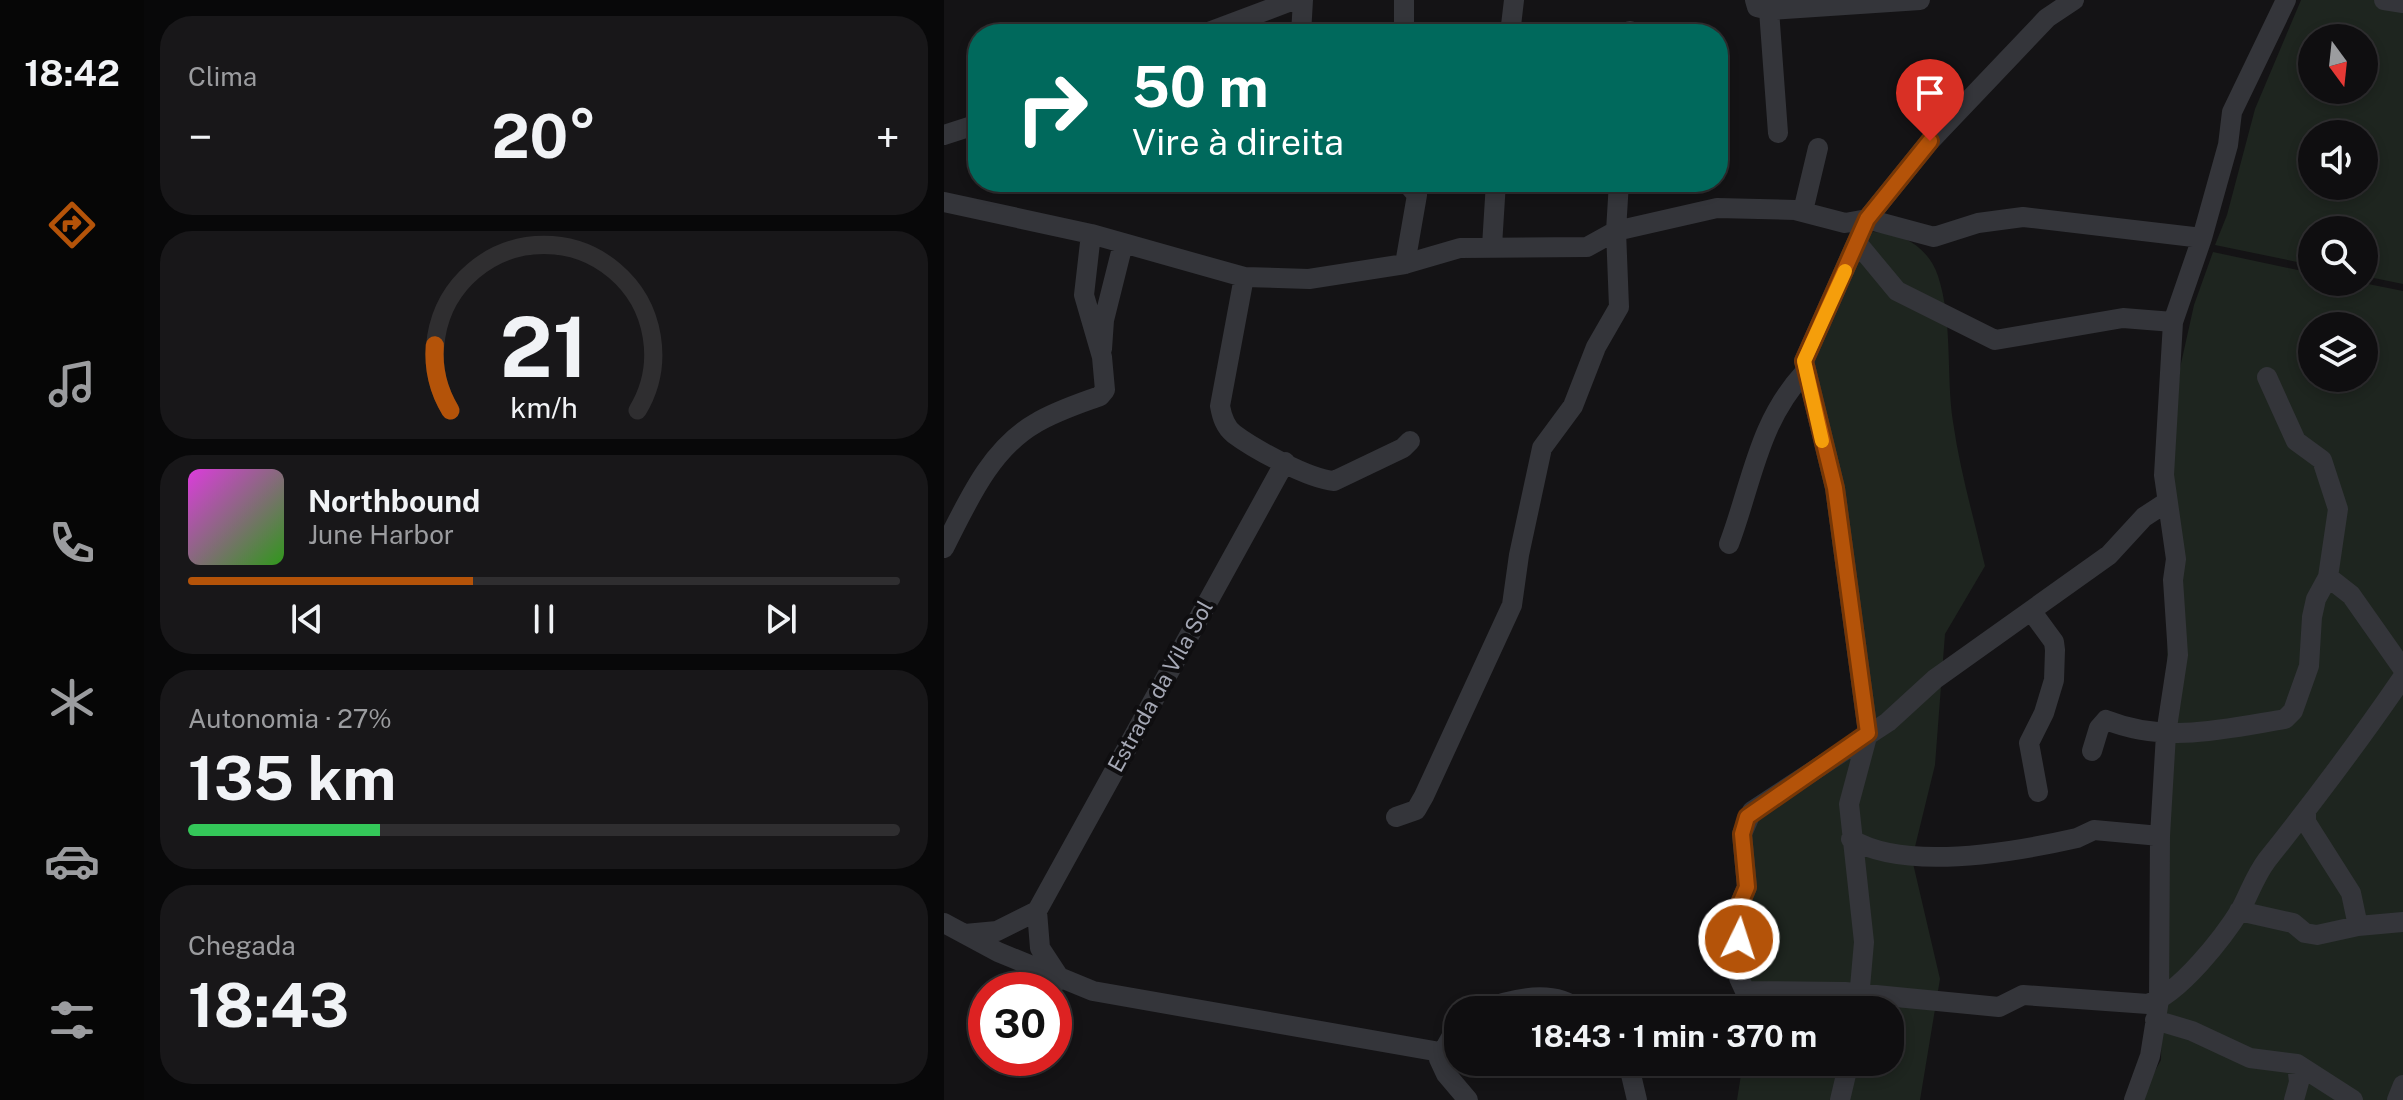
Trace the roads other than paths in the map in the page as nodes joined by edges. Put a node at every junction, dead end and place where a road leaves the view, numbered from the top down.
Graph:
1 (1294, 0) edge
2 (1303, 0) edge
3 (1404, 0) edge
4 (1514, 0) edge
5 (1920, 0) edge
6 (2074, 0) edge
7 (2286, 0) edge
8 (2384, 0) edge
9 (2403, 3) edge
10 (1762, 5) edge
11 (1230, 24) edge
12 (1302, 24) edge
13 (1404, 24) edge
14 (1511, 24) edge
15 (968, 127) edge
16 (1778, 133) dead end
17 (944, 135) edge
18 (1818, 148) dead end
19 (1414, 192) edge
20 (1495, 192) edge
21 (1618, 192) edge
22 (944, 202) edge
23 (1803, 211) junction
24 (1867, 219) junction
25 (1616, 231) junction
26 (1091, 234) junction
27 (2202, 238) junction
28 (1123, 244) junction
29 (1858, 244) junction
30 (1492, 246) junction
31 (1405, 264) junction
32 (1244, 277) junction
33 (2173, 322) junction
34 (1102, 357) junction
35 (1804, 373) junction
36 (2267, 377) dead end
37 (1410, 441) dead end
38 (1285, 462) junction
39 (2167, 502) junction
40 (1729, 544) dead end
41 (944, 548) edge
42 (2328, 577) junction
43 (2032, 612) junction
44 (2403, 669) edge
45 (2403, 677) edge
46 (1868, 733) junction
47 (2166, 734) junction
48 (2092, 751) dead end
49 (2038, 792) dead end
50 (2306, 813) junction
51 (1396, 817) dead end
52 (2160, 836) junction
53 (1851, 839) junction
54 (1037, 911) junction
55 (2239, 911) junction
56 (2403, 922) edge
57 (944, 923) edge
58 (2358, 926) junction
59 (965, 934) junction
60 (1044, 972) edge
61 (1056, 972) edge
62 (1072, 983) edge
63 (1792, 996) edge
64 (1860, 996) edge
65 (1904, 1004) edge
66 (2157, 1010) junction
67 (1444, 1046) edge
68 (1440, 1052) junction
69 (2297, 1064) junction
70 (1631, 1076) edge
71 (1846, 1076) edge
72 (2403, 1085) edge
73 (1468, 1100) edge
74 (1637, 1100) edge
75 (1840, 1100) edge
76 (2134, 1100) edge
77 (2294, 1100) edge
78 (2353, 1100) edge
79 (2397, 1100) edge

1 - 11 street
2 - 12 street
3 - 13 street
4 - 14 street
5 - 10 street
6 - 24 street
7 - 27 street
8 - 9 street
10 - 16 street
15 - 17 street
18 - 23 street
19 - 31 street
20 - 30 street
21 - 25 street
22 - 26 street
23 - 24 street
23 - 25 street
24 - 27 street
24 - 29 street
25 - 30 street
25 - 51 street
26 - 28 street
26 - 34 street
27 - 33 street
28 - 32 street
28 - 34 street
29 - 33 street
29 - 35 street
30 - 31 street
31 - 32 street
32 - 38 street
33 - 39 street
34 - 41 street
35 - 40 street
35 - 46 street
36 - 42 street
37 - 38 street
38 - 54 street, Estrada da Vila Sol
39 - 43 street
39 - 47 street
42 - 44 street
42 - 47 street
43 - 46 street
43 - 49 street
45 - 50 street
46 - 53 street
46 - 63 street
47 - 48 street
47 - 52 street
50 - 55 street
50 - 58 street
52 - 53 street
52 - 66 street
53 - 64 street
54 - 59 street
54 - 61 street
55 - 58 street
55 - 66 street
56 - 58 street
57 - 59 street
59 - 60 street
62 - 68 street
65 - 66 street
66 - 69 street
66 - 76 street
67 - 68 street
68 - 73 street
69 - 77 street
69 - 78 street
70 - 74 street
71 - 75 street
72 - 79 street

